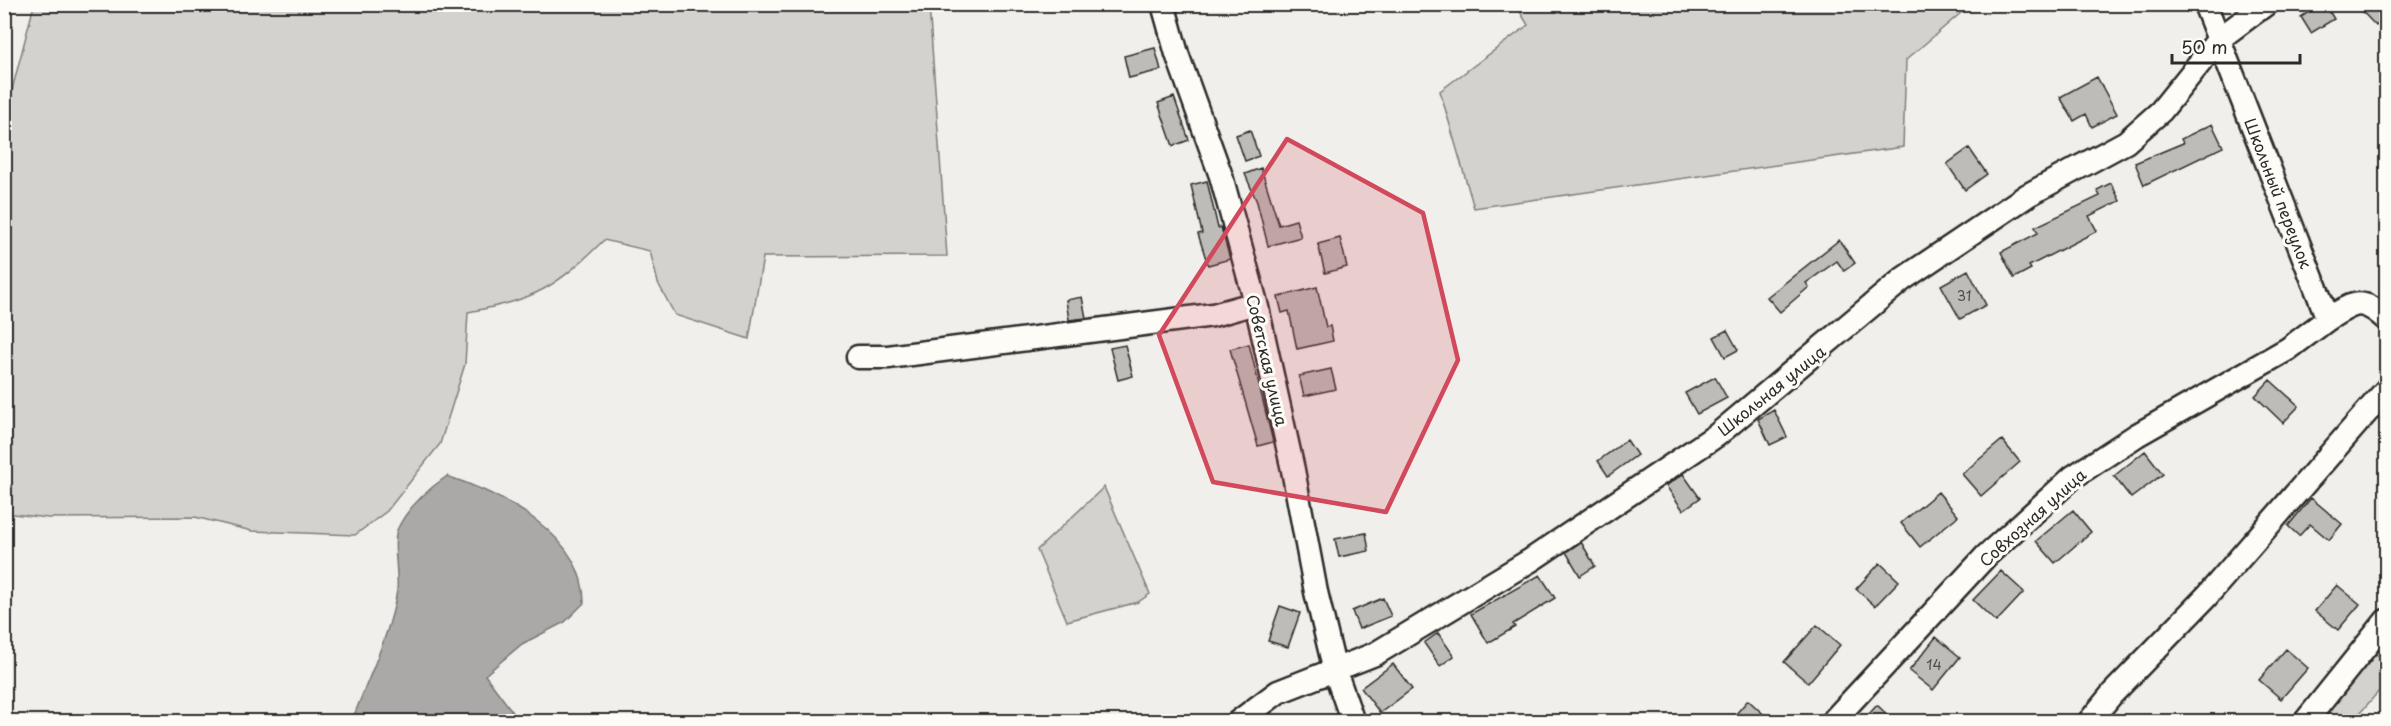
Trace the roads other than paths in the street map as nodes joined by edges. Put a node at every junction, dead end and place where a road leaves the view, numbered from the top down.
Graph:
1 (1163, 4) edge
2 (2205, 4) edge
3 (2266, 4) edge
4 (2219, 39) junction
5 (1256, 303) junction
6 (2328, 319) junction
7 (2386, 319) edge
8 (858, 357) dead end
9 (2386, 390) edge
10 (2386, 621) edge
11 (1335, 671) junction
12 (1238, 722) edge
13 (1353, 722) edge
14 (1832, 722) edge
15 (2089, 722) edge
16 (2305, 722) edge

1 - 5 street, Советская улица
2 - 4 street, Школьный переулок
3 - 4 street, Школьная улица
4 - 6 street, Школьный переулок
4 - 11 street, Школьная улица
5 - 8 street
5 - 11 street, Советская улица
6 - 7 street
6 - 14 street, Совхозная улица
9 - 15 street
10 - 16 street
11 - 12 street, Школьная улица
11 - 13 street, Советская улица

